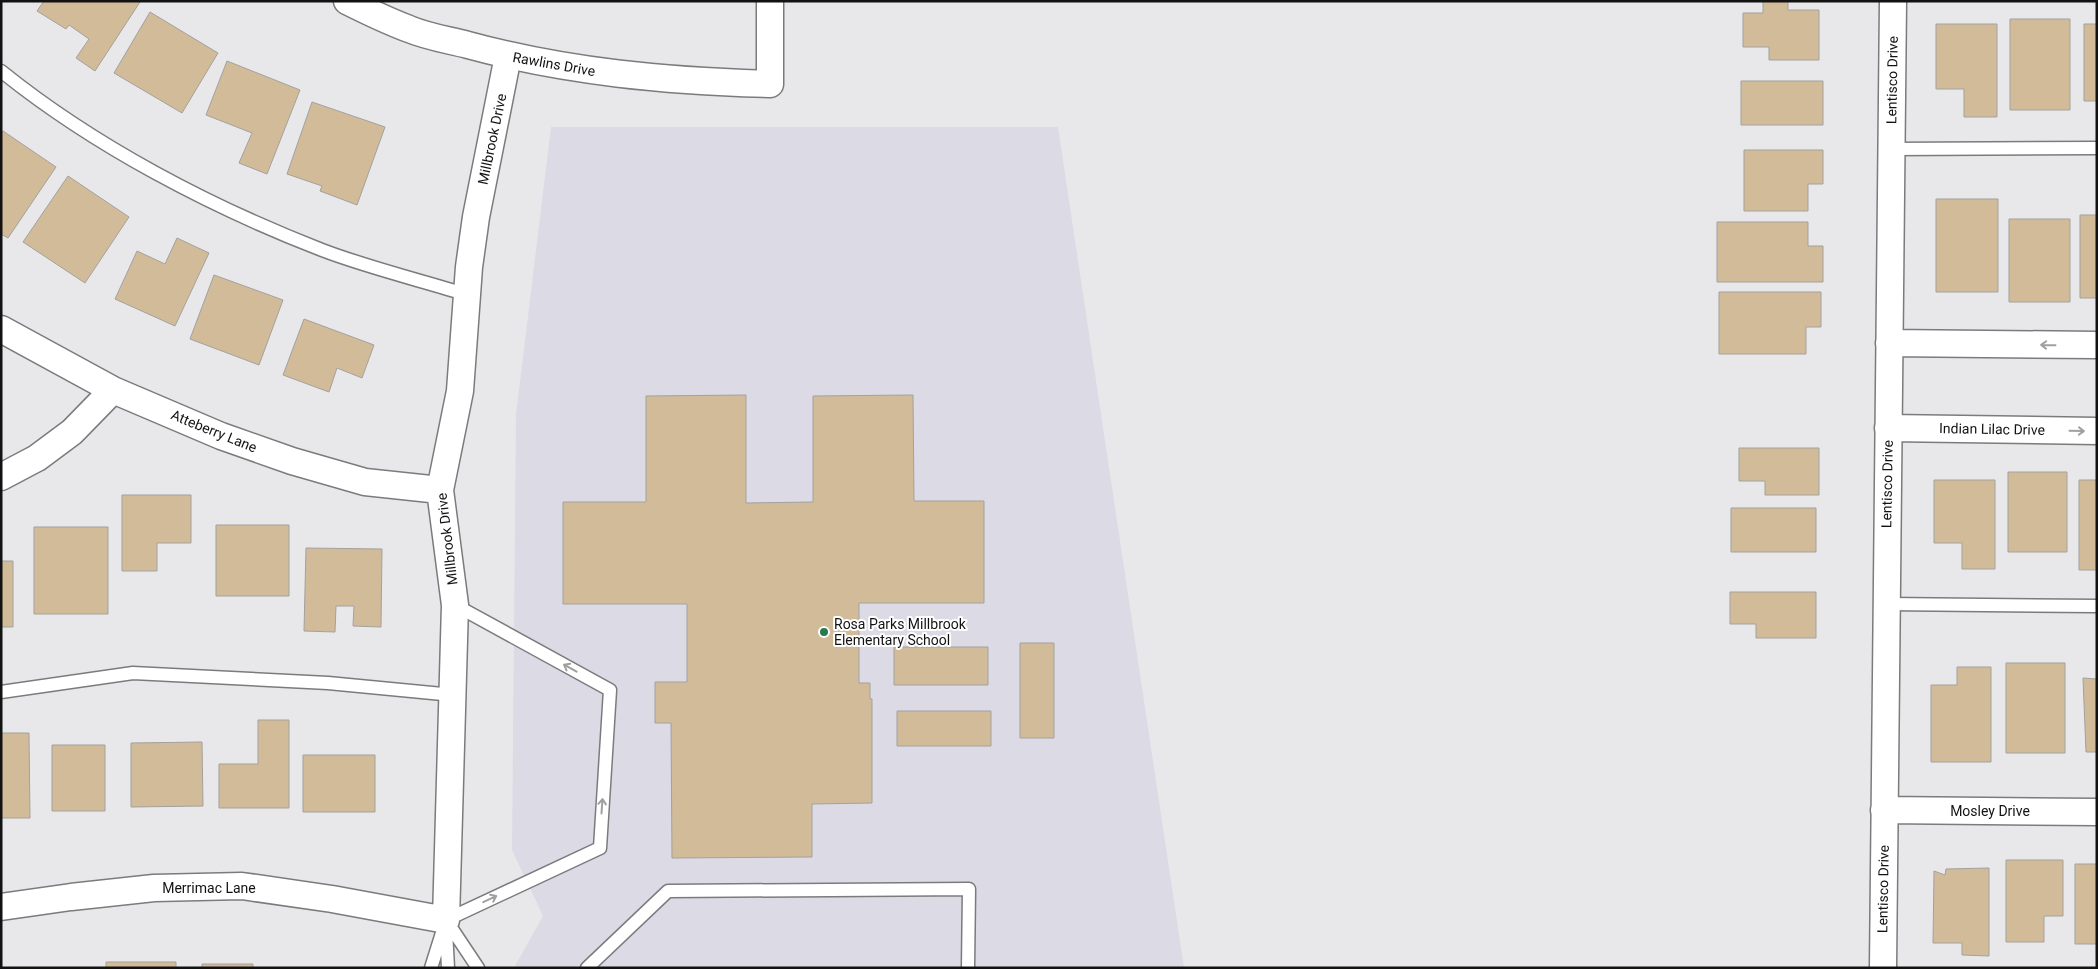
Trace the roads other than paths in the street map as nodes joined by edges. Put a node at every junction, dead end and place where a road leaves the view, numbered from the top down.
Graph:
1 (347, 1) edge
2 (770, 1) edge
3 (1893, 1) edge
4 (508, 56) junction
5 (1, 71) edge
6 (2097, 148) edge
7 (1891, 149) junction
8 (468, 294) junction
9 (1, 329) edge
10 (1889, 343) junction
11 (2097, 345) edge
12 (113, 390) junction
13 (1888, 428) junction
14 (2097, 431) edge
15 (1, 477) edge
16 (440, 490) junction
17 (1886, 604) junction
18 (455, 605) junction
19 (2097, 606) edge
20 (1, 692) edge
21 (453, 695) junction
22 (1884, 810) junction
23 (2097, 812) edge
24 (1, 907) edge
25 (446, 920) junction
26 (431, 968) edge
27 (448, 968) edge
28 (478, 968) edge
29 (587, 968) edge
30 (968, 968) edge
31 (1882, 968) edge

1 - 4 street, Rawlins Drive
2 - 4 street, Rawlins Drive
3 - 7 street, Lentisco Drive
4 - 8 street, Millbrook Drive
5 - 8 lane
6 - 7 lane
7 - 10 street, Lentisco Drive
8 - 16 street, Millbrook Drive
9 - 12 street, Atteberry Lane
11 -> 10 street
10 - 13 street, Lentisco Drive
12 - 15 street
12 - 16 street, Atteberry Lane
13 -> 14 street, Indian Lilac Drive
13 - 17 street, Lentisco Drive
16 - 18 street, Millbrook Drive
17 - 19 lane
17 - 22 street, Lentisco Drive
18 - 21 street, Millbrook Drive
25 -> 18 lane
20 - 21 lane
21 - 25 street, Millbrook Drive
22 - 23 street, Mosley Drive
22 - 31 street, Lentisco Drive
24 - 25 street, Merrimac Lane
25 - 26 lane
25 - 27 lane, Millbrook Drive
25 - 28 lane
29 - 30 lane

